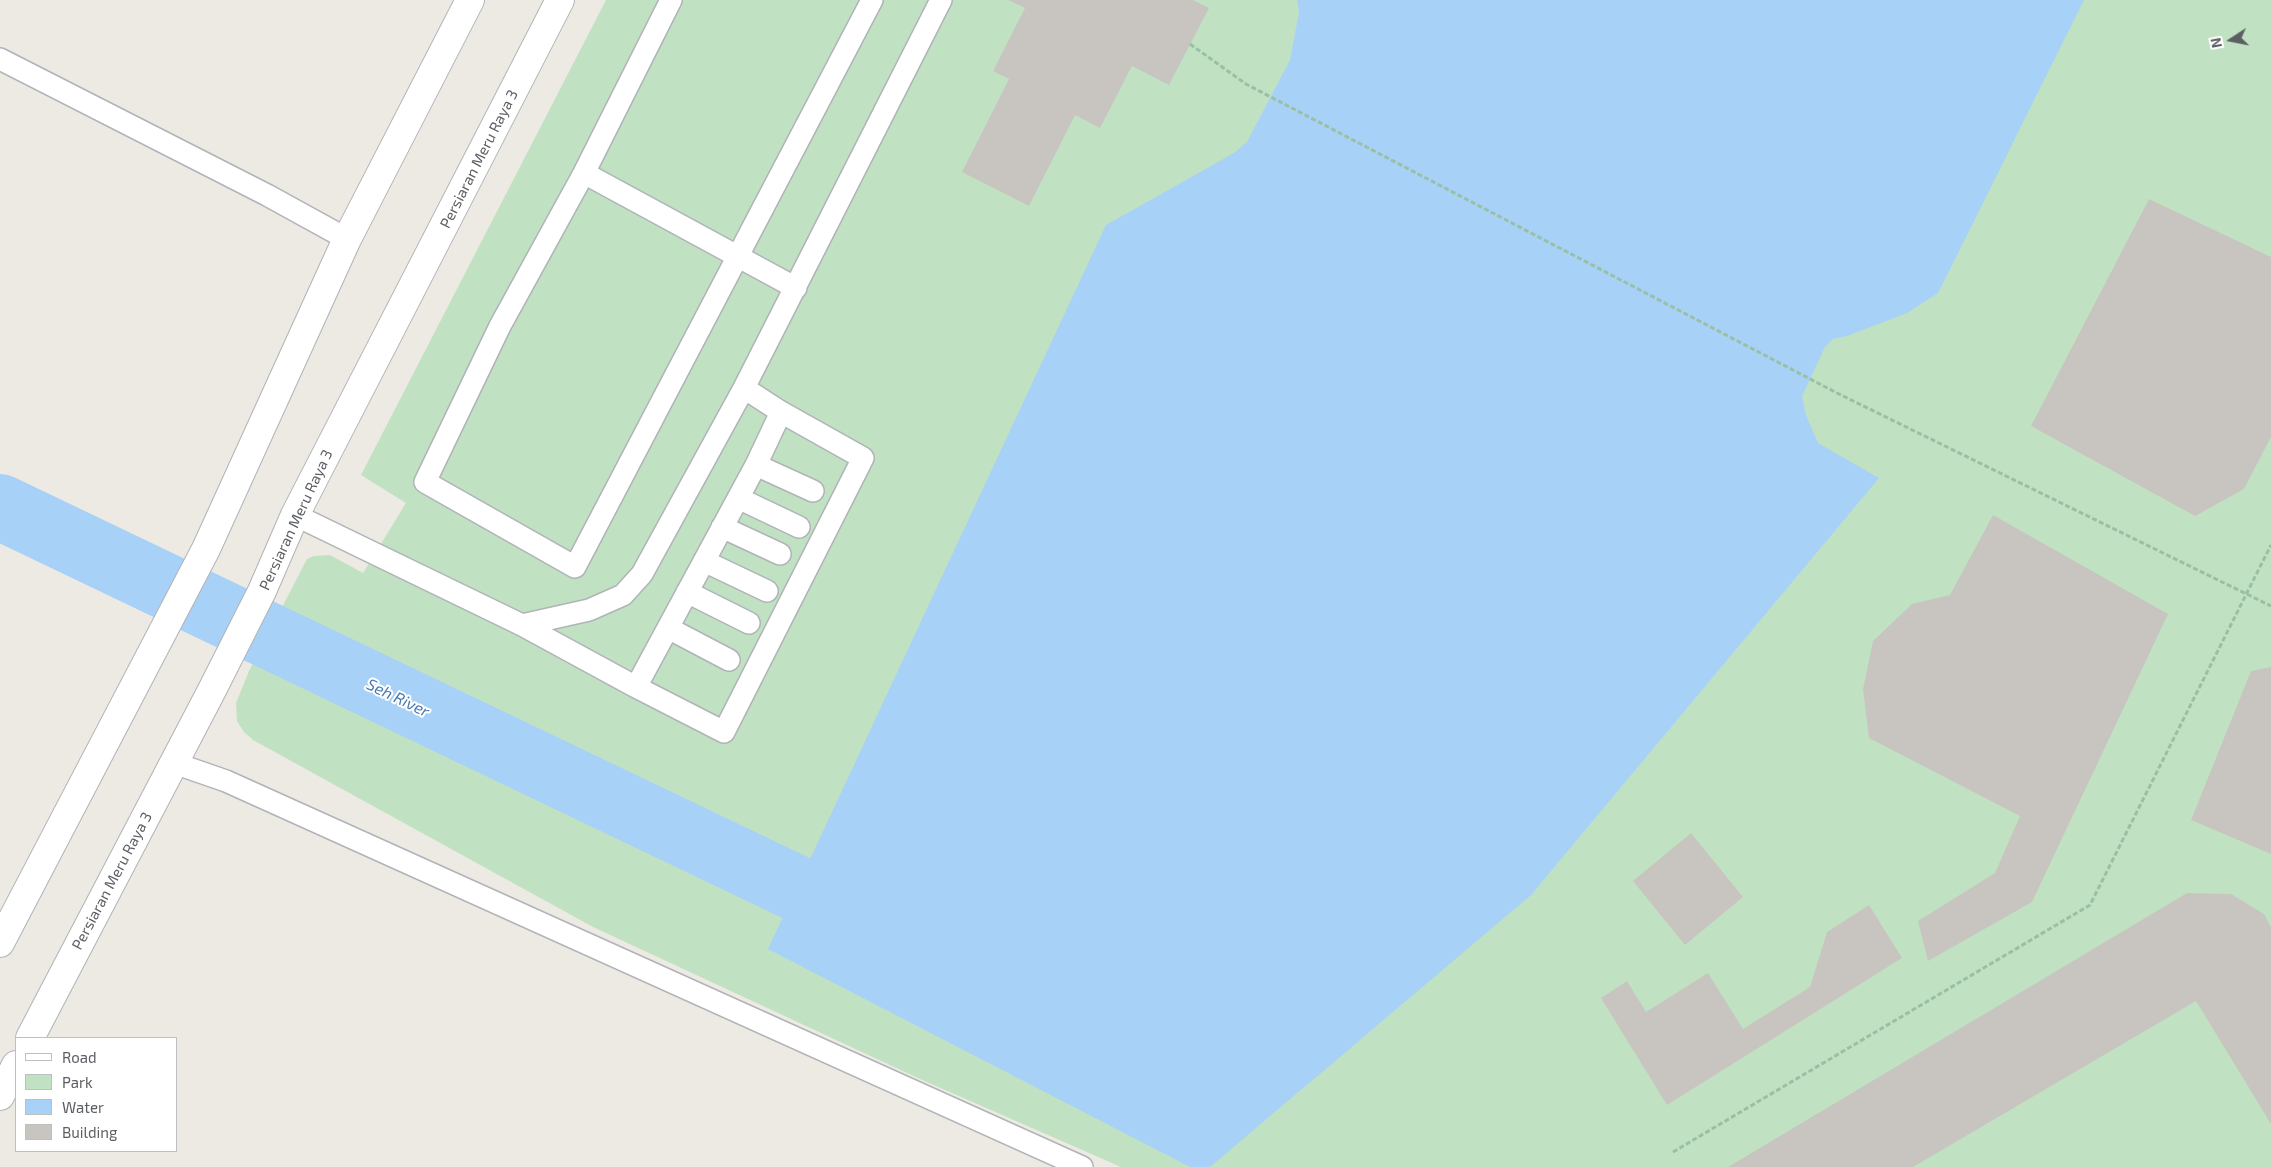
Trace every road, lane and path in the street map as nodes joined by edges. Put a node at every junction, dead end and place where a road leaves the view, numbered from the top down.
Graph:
1 (470, 0) edge
2 (560, 0) edge
3 (671, 0) edge
4 (872, 0) edge
5 (941, 0) edge
6 (1190, 44) dead end
7 (0, 59) edge
8 (584, 173) junction
9 (347, 239) junction
10 (739, 256) junction
11 (796, 288) junction
12 (744, 388) junction
13 (781, 412) junction
14 (756, 464) junction
15 (813, 491) dead end
16 (738, 498) junction
17 (295, 515) junction
18 (799, 526) dead end
19 (722, 527) junction
20 (2271, 545) edge
21 (780, 554) dead end
22 (704, 561) junction
23 (767, 591) dead end
24 (687, 592) junction
25 (2247, 593) junction
26 (2271, 606) edge
27 (749, 623) dead end
28 (522, 624) junction
29 (668, 628) junction
30 (729, 660) dead end
31 (636, 687) junction
32 (174, 763) junction
33 (0, 943) edge
34 (31, 1037) edge
35 (15, 1067) edge
36 (0, 1096) edge
37 (1673, 1152) dead end
38 (1082, 1167) edge

1 - 9 street
2 - 17 street, Persiaran Meru Raya 3
3 - 8 lane
4 - 10 lane
5 - 11 lane
6 - 25 path
7 - 9 lane
8 - 10 lane
8 - 10 lane
9 - 33 street
10 - 11 lane
11 - 12 lane
12 - 13 lane
12 - 28 lane
13 - 14 lane
13 - 31 lane
14 - 15 lane
14 - 16 lane
16 - 18 lane
16 - 19 lane
17 - 28 lane
17 - 32 street, Persiaran Meru Raya 3
19 - 21 lane
19 - 22 lane
20 - 25 path
22 - 23 lane
22 - 24 lane
24 - 27 lane
24 - 29 lane
25 - 26 path
25 - 37 path
28 - 31 lane
29 - 30 lane
29 - 31 lane
32 - 34 street, Persiaran Meru Raya 3
32 - 38 lane
35 - 36 street

